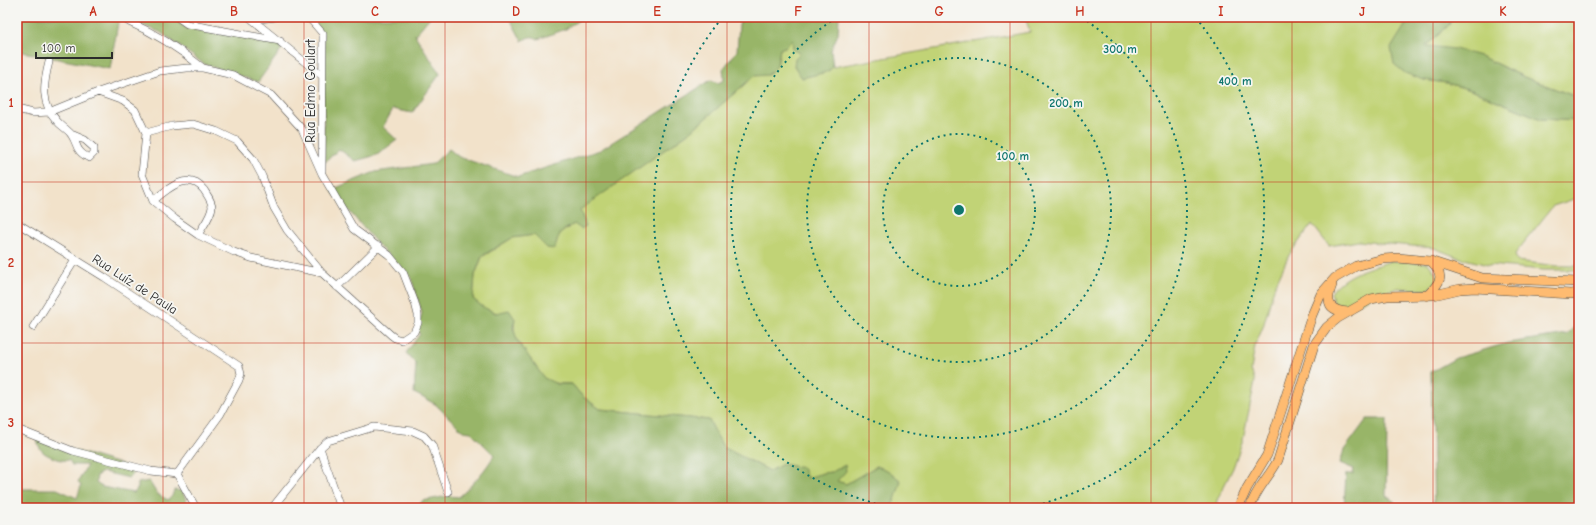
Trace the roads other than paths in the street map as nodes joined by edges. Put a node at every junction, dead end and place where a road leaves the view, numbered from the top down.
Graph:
1 (177, 17) edge
2 (273, 17) edge
3 (304, 17) edge
4 (251, 18) edge
5 (129, 22) dead end
6 (265, 29) junction
7 (261, 37) junction
8 (280, 41) junction
9 (189, 57) junction
10 (49, 62) dead end
11 (187, 68) junction
12 (203, 68) junction
13 (321, 75) junction
14 (119, 85) junction
15 (98, 92) junction
16 (123, 101) junction
17 (17, 109) edge
18 (50, 112) junction
19 (146, 133) junction
20 (70, 134) dead end
21 (322, 140) junction
22 (307, 142) junction
23 (322, 174) junction
24 (153, 200) junction
25 (17, 223) edge
26 (198, 235) junction
27 (379, 246) junction
28 (75, 260) junction
29 (1430, 261) junction
30 (322, 273) junction
31 (1335, 278) junction
32 (1579, 282) edge
33 (337, 287) junction
34 (1579, 293) edge
35 (1427, 296) junction
36 (1349, 312) junction
37 (33, 327) dead end
38 (17, 429) edge
39 (320, 448) junction
40 (177, 474) junction
41 (448, 492) dead end
42 (196, 508) edge
43 (272, 508) edge
44 (341, 508) edge
45 (1238, 508) edge
46 (1250, 508) edge

1 - 7 street
2 - 4 street
2 - 6 street
3 - 13 street, Rua Edmo Goulart
4 - 6 street
5 - 9 street
6 - 7 street
6 - 8 street
7 - 8 street
8 - 13 street
9 - 11 street
9 - 12 street
10 - 18 street
11 - 12 street
11 - 14 street
12 - 22 street
13 - 21 street, Rua Edmo Goulart
14 - 15 street
14 - 16 street
15 - 16 street
15 - 18 street
16 - 19 street
17 - 18 street
18 - 20 street
19 - 24 street
19 - 30 street
21 - 22 street
21 - 23 street, Rua Edmo Goulart
22 - 23 street
23 - 27 street
24 - 26 street
24 - 26 street
25 - 28 street, Rua Luíz de Paula
26 - 30 street
27 - 33 street
27 - 33 street
28 - 37 street
28 - 40 street, Rua Luíz de Paula
29 - 31 main road
29 - 32 main road
29 - 35 main road
30 - 33 street
31 - 36 main road
31 - 45 main road
34 - 35 main road
35 - 36 main road
36 - 46 main road
38 - 40 street
39 - 41 street
39 - 43 street
39 - 44 street
40 - 42 street

